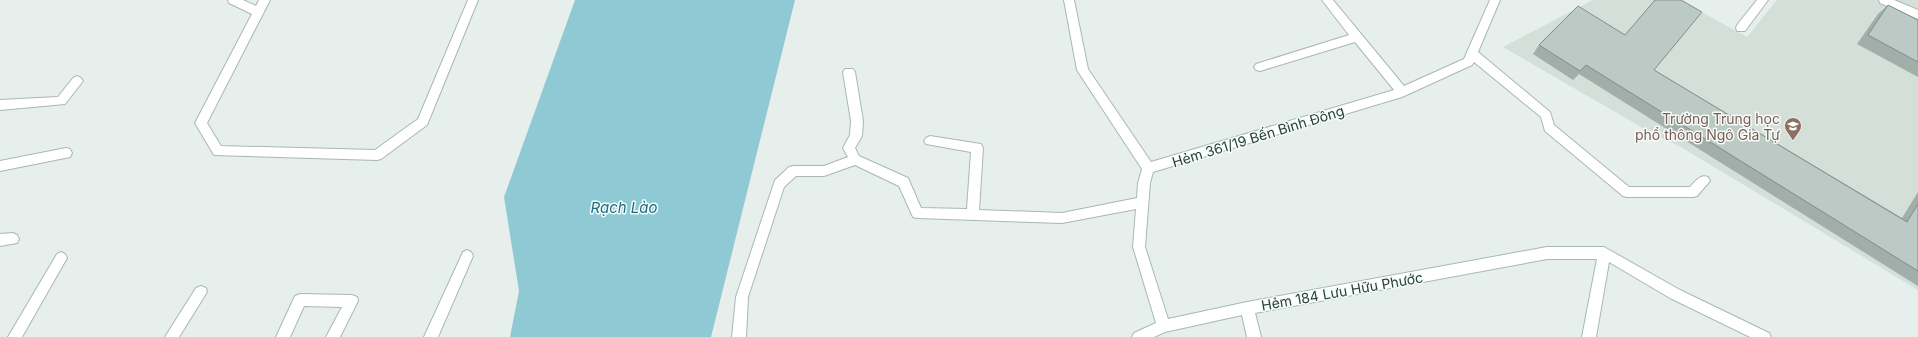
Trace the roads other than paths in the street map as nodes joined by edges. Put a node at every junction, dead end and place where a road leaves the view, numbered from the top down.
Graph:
1 (233, 0) edge
2 (265, 0) edge
3 (473, 0) edge
4 (1069, 0) edge
5 (1327, 0) edge
6 (1495, 0) edge
7 (1763, 0) edge
8 (1884, 0) edge
9 (258, 12) junction
10 (1918, 15) edge
11 (1741, 28) dead end
12 (1357, 37) junction
13 (1471, 53) junction
14 (1260, 67) dead end
15 (849, 72) dead end
16 (77, 80) dead end
17 (1402, 92) junction
18 (0, 105) edge
19 (930, 141) dead end
20 (66, 153) dead end
21 (855, 160) junction
22 (0, 166) edge
23 (1148, 168) junction
24 (1704, 181) dead end
25 (1142, 202) junction
26 (973, 215) junction
27 (13, 239) dead end
28 (0, 240) edge
29 (1604, 253) junction
30 (467, 256) dead end
31 (61, 258) dead end
32 (201, 292) dead end
33 (1247, 308) junction
34 (1164, 326) junction
35 (15, 337) edge
36 (172, 337) edge
37 (283, 337) edge
38 (333, 337) edge
39 (430, 337) edge
40 (739, 337) edge
41 (1139, 337) edge
42 (1254, 337) edge
43 (1589, 337) edge
44 (1764, 337) edge

1 - 9 street
2 - 9 street
3 - 9 street
4 - 23 street
5 - 12 street
6 - 13 street, Hẻm 361/19 Bến Bình Đông
7 - 11 street
8 - 10 street
12 - 14 street
12 - 17 street
13 - 17 street, Hẻm 361/19 Bến Bình Đông
13 - 24 street
15 - 21 street
16 - 18 street
17 - 23 street, Hẻm 361/19 Bến Bình Đông
19 - 26 street
20 - 22 street
21 - 26 street
21 - 40 street
23 - 25 street
25 - 26 street
25 - 34 street
27 - 28 street
29 - 33 street, Hẻm 184 Lưu Hữu Phước
29 - 43 street
29 - 44 street
30 - 39 street
31 - 35 street
32 - 36 street
33 - 34 street, Hẻm 184 Lưu Hữu Phước
33 - 42 street
34 - 41 street, Hẻm 184 Lưu Hữu Phước
37 - 38 street

